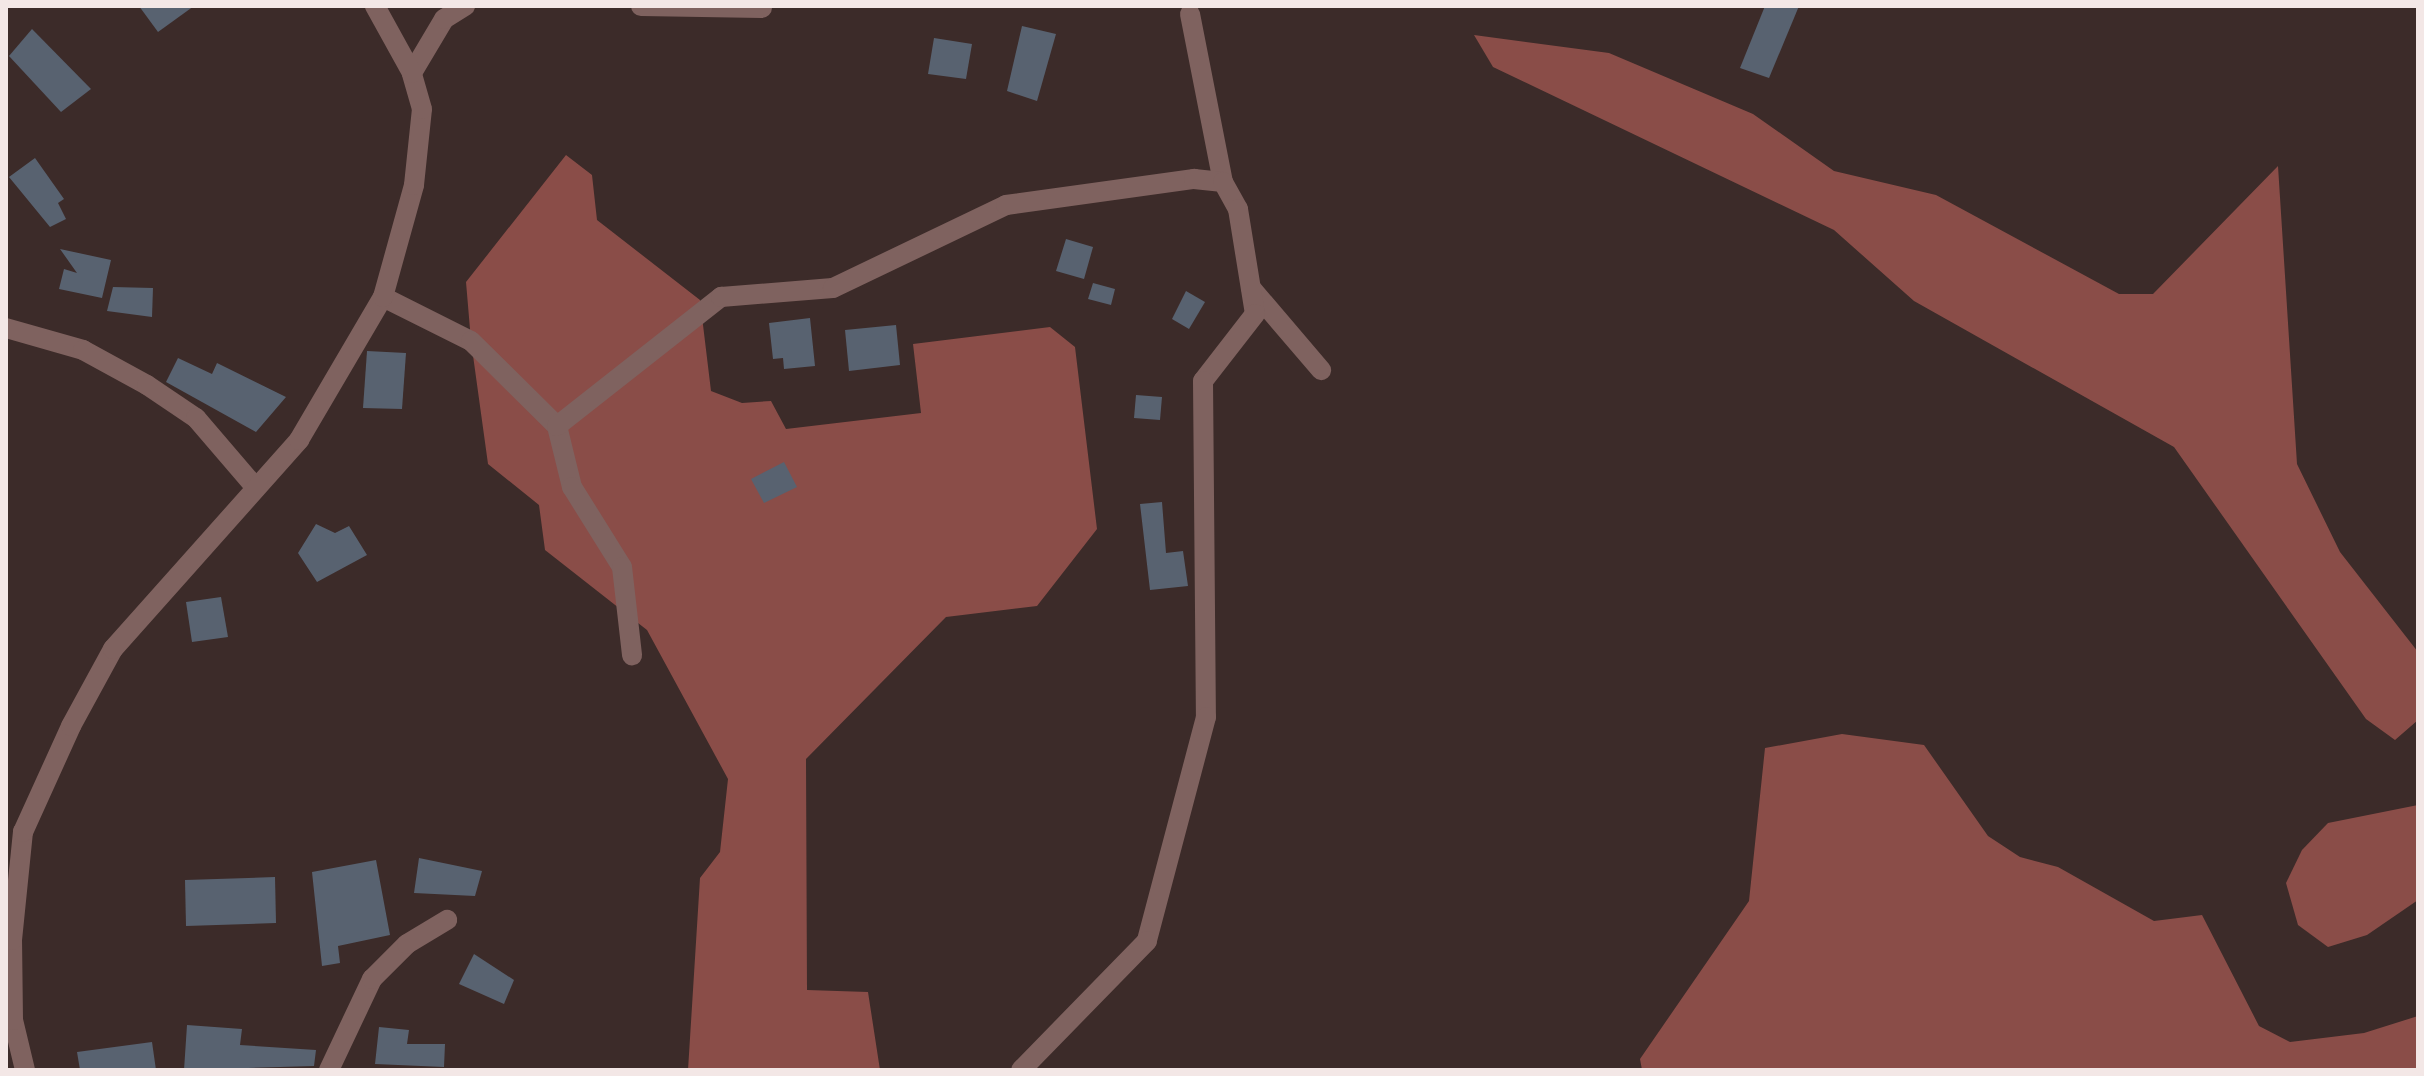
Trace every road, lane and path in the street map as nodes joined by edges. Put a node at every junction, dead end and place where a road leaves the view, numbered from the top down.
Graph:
1 (375, 6) edge
2 (465, 6) edge
3 (641, 6) edge
4 (762, 8) edge
5 (1190, 14) dead end
6 (412, 73) junction
7 (1223, 182) junction
8 (1251, 288) junction
9 (383, 297) junction
10 (6, 328) edge
11 (1321, 370) dead end
12 (557, 426) junction
13 (256, 488) junction
14 (632, 655) dead end
15 (447, 920) dead end
16 (25, 1070) edge
17 (329, 1070) edge
18 (1021, 1070) edge

1 - 6 street
2 - 6 street
3 - 4 street
5 - 7 street
6 - 9 street
7 - 8 street
7 - 12 street
8 - 11 street
8 - 18 street
9 - 12 street
9 - 13 street
10 - 13 street
12 - 14 street
13 - 16 street
15 - 17 street

